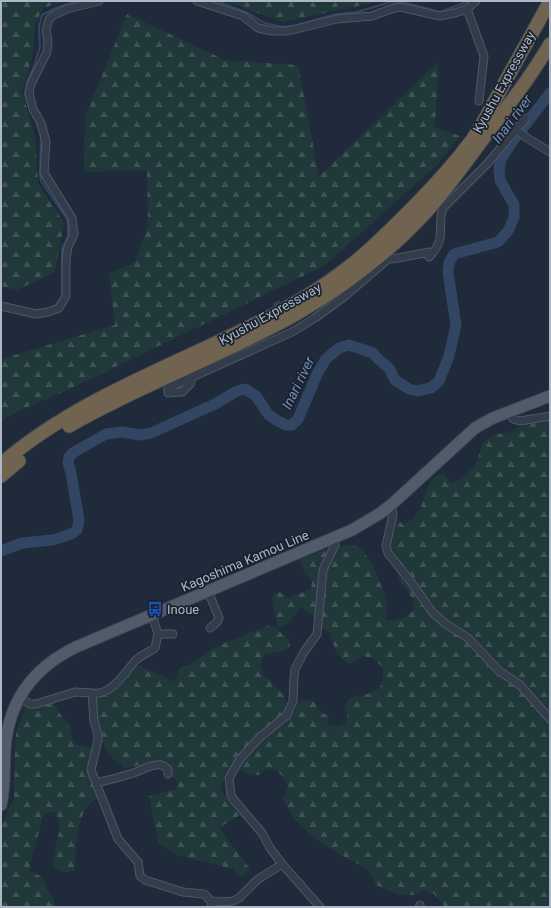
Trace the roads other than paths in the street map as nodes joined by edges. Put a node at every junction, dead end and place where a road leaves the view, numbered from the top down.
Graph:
1 (99, 1) edge
2 (197, 1) edge
3 (476, 1) edge
4 (550, 1) edge
5 (467, 9) junction
6 (550, 44) edge
7 (479, 101) dead end
8 (526, 118) dead end
9 (508, 123) dead end
10 (515, 129) junction
11 (550, 152) edge
12 (1, 306) edge
13 (192, 378) dead end
14 (550, 396) edge
15 (510, 411) junction
16 (550, 416) edge
17 (1, 464) edge
18 (1, 476) edge
19 (391, 505) junction
20 (335, 538) junction
21 (208, 591) junction
22 (152, 615) junction
23 (210, 628) dead end
24 (158, 634) junction
25 (173, 634) dead end
26 (92, 692) junction
27 (19, 697) junction
28 (550, 719) edge
29 (168, 774) dead end
30 (96, 782) junction
31 (1, 805) edge
32 (282, 864) junction
33 (212, 904) edge
34 (320, 907) edge

1 - 12 street
2 - 5 street
3 - 5 street
4 - 17 highway, Kyushu Expressway
5 - 7 street
6 - 18 highway, Kyushu Expressway
8 - 10 street
9 - 10 street
10 - 11 street
10 - 13 street
14 - 15 main road, Kagoshima Kamou Line
15 - 16 street
15 - 19 main road, Kagoshima Kamou Line
19 - 20 main road, Kagoshima Kamou Line
19 - 28 street
20 - 21 main road, Kagoshima Kamou Line
20 - 32 street
21 - 22 main road, Kagoshima Kamou Line
21 - 23 street
22 - 24 street
22 - 27 main road, Kagoshima Kamou Line
24 - 25 street
24 - 26 street
26 - 27 street
26 - 30 street
27 - 31 main road, Kagoshima Kamou Line
29 - 30 street
30 - 33 street
32 - 33 street
32 - 34 street

